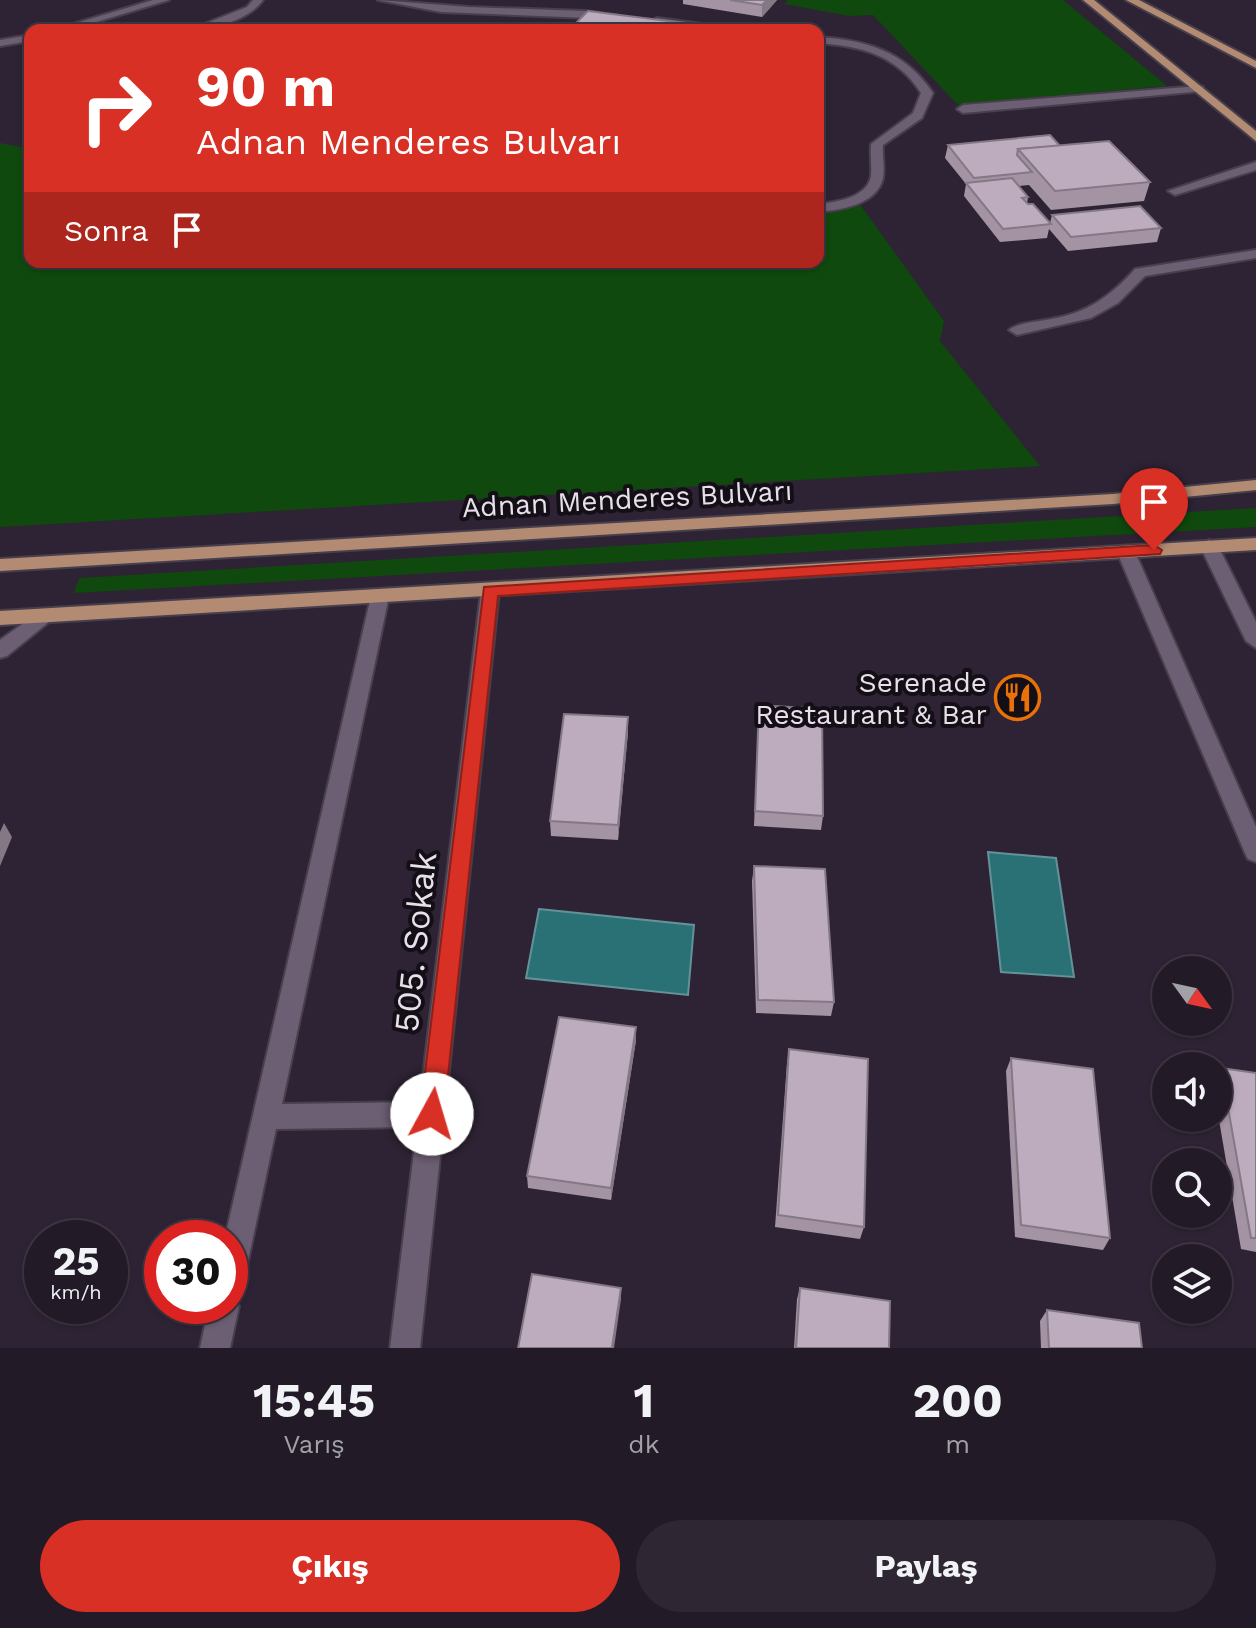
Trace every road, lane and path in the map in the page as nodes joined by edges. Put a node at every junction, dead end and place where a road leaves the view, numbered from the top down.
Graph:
1 (164, 0) edge
2 (258, 0) edge
3 (383, 0) edge
4 (526, 0) edge
5 (1088, 0) edge
6 (1131, 0) edge
7 (515, 17) junction
8 (631, 18) edge
9 (645, 19) edge
10 (79, 24) edge
11 (214, 24) edge
12 (681, 24) edge
13 (24, 39) edge
14 (824, 41) edge
15 (0, 43) edge
16 (1256, 65) edge
17 (1199, 89) junction
18 (963, 109) dead end
19 (1256, 137) edge
20 (1251, 168) edge
21 (1256, 180) edge
22 (1175, 191) dead end
23 (824, 207) edge
24 (1256, 254) edge
25 (1017, 330) dead end
26 (1256, 485) edge
27 (1256, 544) edge
28 (1209, 546) junction
29 (1126, 552) junction
30 (0, 565) edge
31 (490, 591) junction
32 (380, 596) junction
33 (43, 616) junction
34 (0, 618) edge
35 (1256, 641) edge
36 (0, 651) edge
37 (1256, 853) edge
38 (432, 1114) junction
39 (265, 1117) junction
40 (243, 1220) edge
41 (220, 1324) edge
42 (215, 1348) edge
43 (405, 1348) edge

1 - 10 street
2 - 11 street
3 - 7 street
4 - 7 street
5 - 17 main road
6 - 16 main road
7 - 8 street
9 - 12 street
13 - 15 street
14 - 23 street
17 - 18 street
17 - 19 main road
20 - 21 street
20 - 22 street
24 - 25 street
26 - 30 main road, Adnan Menderes Bulvarı
27 - 28 main road
28 - 29 main road
28 - 35 street
29 - 31 main road
29 - 37 street
31 - 32 main road
31 - 38 street, 505. Sokak
32 - 33 main road
32 - 39 street
33 - 34 main road
33 - 36 street
38 - 39 street
38 - 43 street, 505. Sokak
39 - 40 street
41 - 42 street

